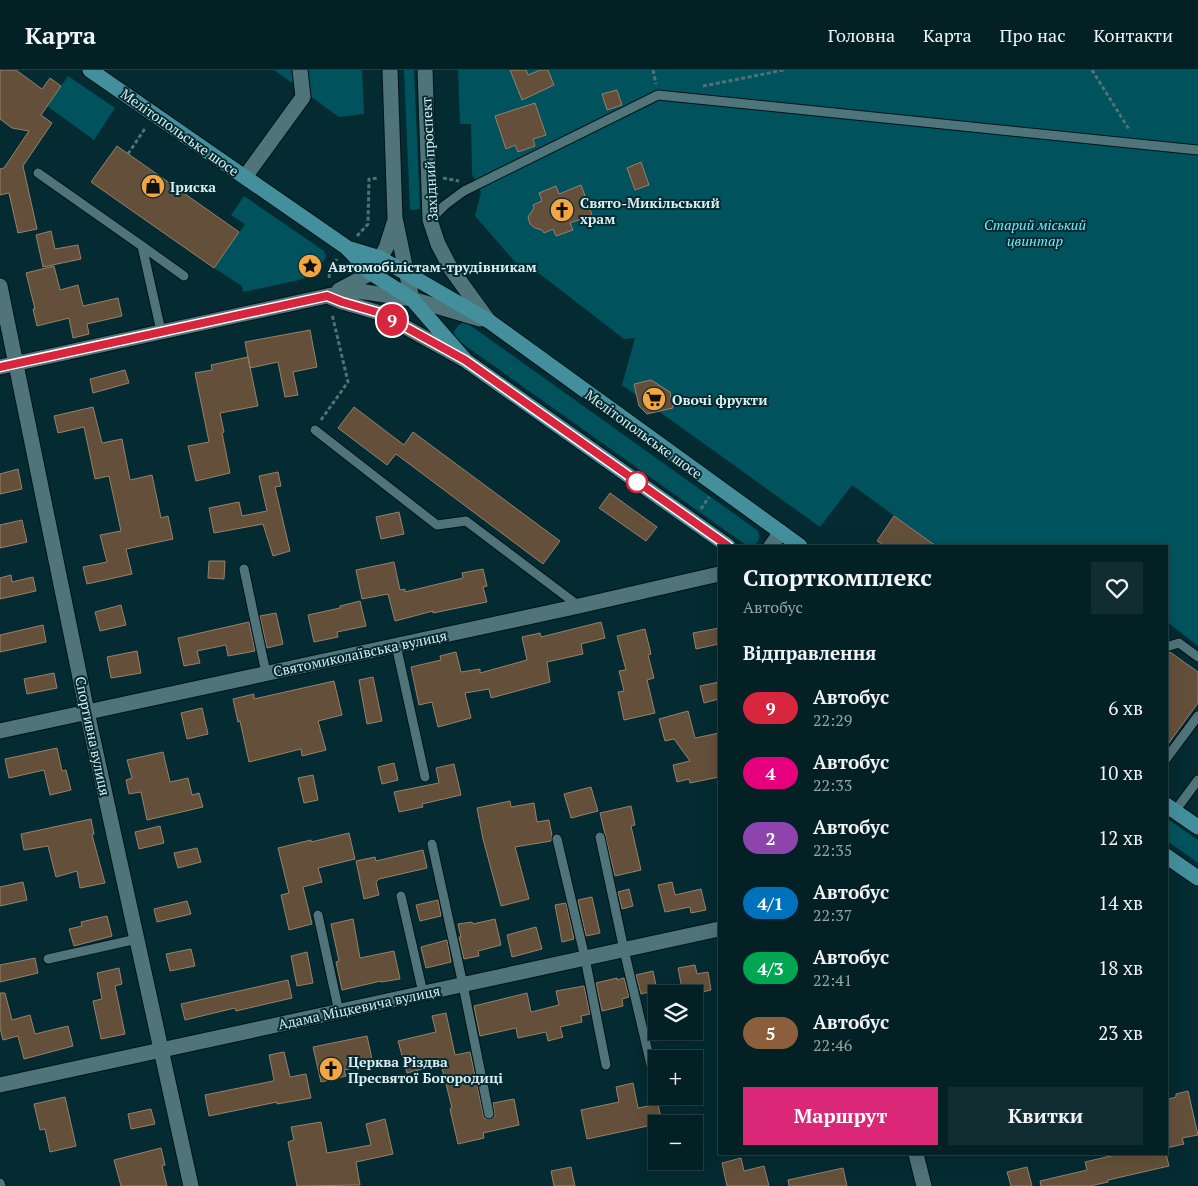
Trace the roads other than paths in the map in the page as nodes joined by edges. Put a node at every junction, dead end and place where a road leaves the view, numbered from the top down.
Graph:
1 (90, 70) edge
2 (300, 70) edge
3 (390, 70) edge
4 (425, 70) edge
5 (1198, 150) edge
6 (38, 173) dead end
7 (245, 177) junction
8 (395, 218) junction
9 (430, 220) junction
10 (142, 246) junction
11 (346, 247) junction
12 (380, 258) junction
13 (371, 273) junction
14 (406, 273) junction
15 (184, 276) dead end
16 (0, 286) edge
17 (327, 296) junction
18 (412, 299) junction
19 (489, 322) junction
20 (161, 331) junction
21 (465, 360) junction
22 (16, 363) junction
23 (0, 367) edge
24 (314, 430) dead end
25 (781, 532) junction
26 (727, 545) edge
27 (772, 545) edge
28 (799, 545) edge
29 (244, 568) dead end
30 (718, 574) edge
31 (579, 606) junction
32 (396, 645) junction
33 (1168, 646) edge
34 (1198, 657) edge
35 (266, 673) junction
36 (87, 712) junction
37 (1198, 716) edge
38 (0, 731) edge
39 (1168, 756) edge
40 (425, 777) dead end
41 (1198, 780) edge
42 (1170, 808) edge
43 (1198, 827) edge
44 (600, 837) dead end
45 (556, 839) dead end
46 (432, 844) dead end
47 (1168, 857) edge
48 (1198, 878) edge
49 (401, 896) dead end
50 (318, 915) dead end
51 (718, 930) edge
52 (137, 939) junction
53 (624, 950) junction
54 (585, 958) junction
55 (48, 959) dead end
56 (463, 985) junction
57 (424, 993) junction
58 (339, 1012) junction
59 (161, 1050) junction
60 (648, 1052) edge
61 (606, 1065) dead end
62 (0, 1085) edge
63 (489, 1114) dead end
64 (916, 1155) edge
65 (191, 1186) edge
66 (924, 1186) edge

1 - 7 main road, Мелітопольське шосе
2 - 7 street, Мелітопольське шосе
3 - 8 street
4 - 9 street, Західний проспект
5 - 9 lane
6 - 10 lane
7 - 11 main road, Мелітопольське шосе
8 - 12 street
8 - 14 street
9 - 19 street, Західний проспект
10 - 15 lane
10 - 20 lane
11 - 12 main road, Мелітопольське шосе
11 - 13 main road, Мелітопольське шосе
12 - 13 street
12 - 14 main road, Мелітопольське шосе
13 - 17 street
13 - 18 main road, Мелітопольське шосе
14 - 18 street
14 - 19 main road, Мелітопольське шосе
16 - 22 street, Спортивна вулиця
17 - 18 street
17 - 20 street
17 - 21 street
18 - 19 street
18 - 21 main road, Мелітопольське шосе
19 - 25 main road, Мелітопольське шосе
20 - 22 street
21 - 26 main road, Мелітопольське шосе
22 - 23 street
22 - 36 street, Спортивна вулиця
24 - 31 lane
25 - 27 street
25 - 28 main road, Мелітопольське шосе
29 - 35 lane
30 - 31 street, Святомиколаївська вулиця
31 - 32 street, Святомиколаївська вулиця
32 - 35 street, Святомиколаївська вулиця
32 - 40 lane
33 - 34 lane
35 - 36 street, Святомиколаївська вулиця
36 - 38 street, Святомиколаївська вулиця
36 - 52 street, Спортивна вулиця
37 - 39 lane
41 - 42 lane
42 - 43 main road
44 - 53 lane
45 - 54 lane
46 - 56 lane
47 - 48 main road
49 - 57 lane
50 - 58 lane
51 - 53 street, Адама Міцкевича вулиця
52 - 55 lane
52 - 59 street, Спортивна вулиця
53 - 54 street, Адама Міцкевича вулиця
53 - 60 lane
54 - 56 street, Адама Міцкевича вулиця
54 - 61 lane
56 - 57 street, Адама Міцкевича вулиця
56 - 63 lane
57 - 58 street, Адама Міцкевича вулиця
58 - 59 street, Адама Міцкевича вулиця
59 - 62 street, Адама Міцкевича вулиця
59 - 65 street, Спортивна вулиця
64 - 66 street

